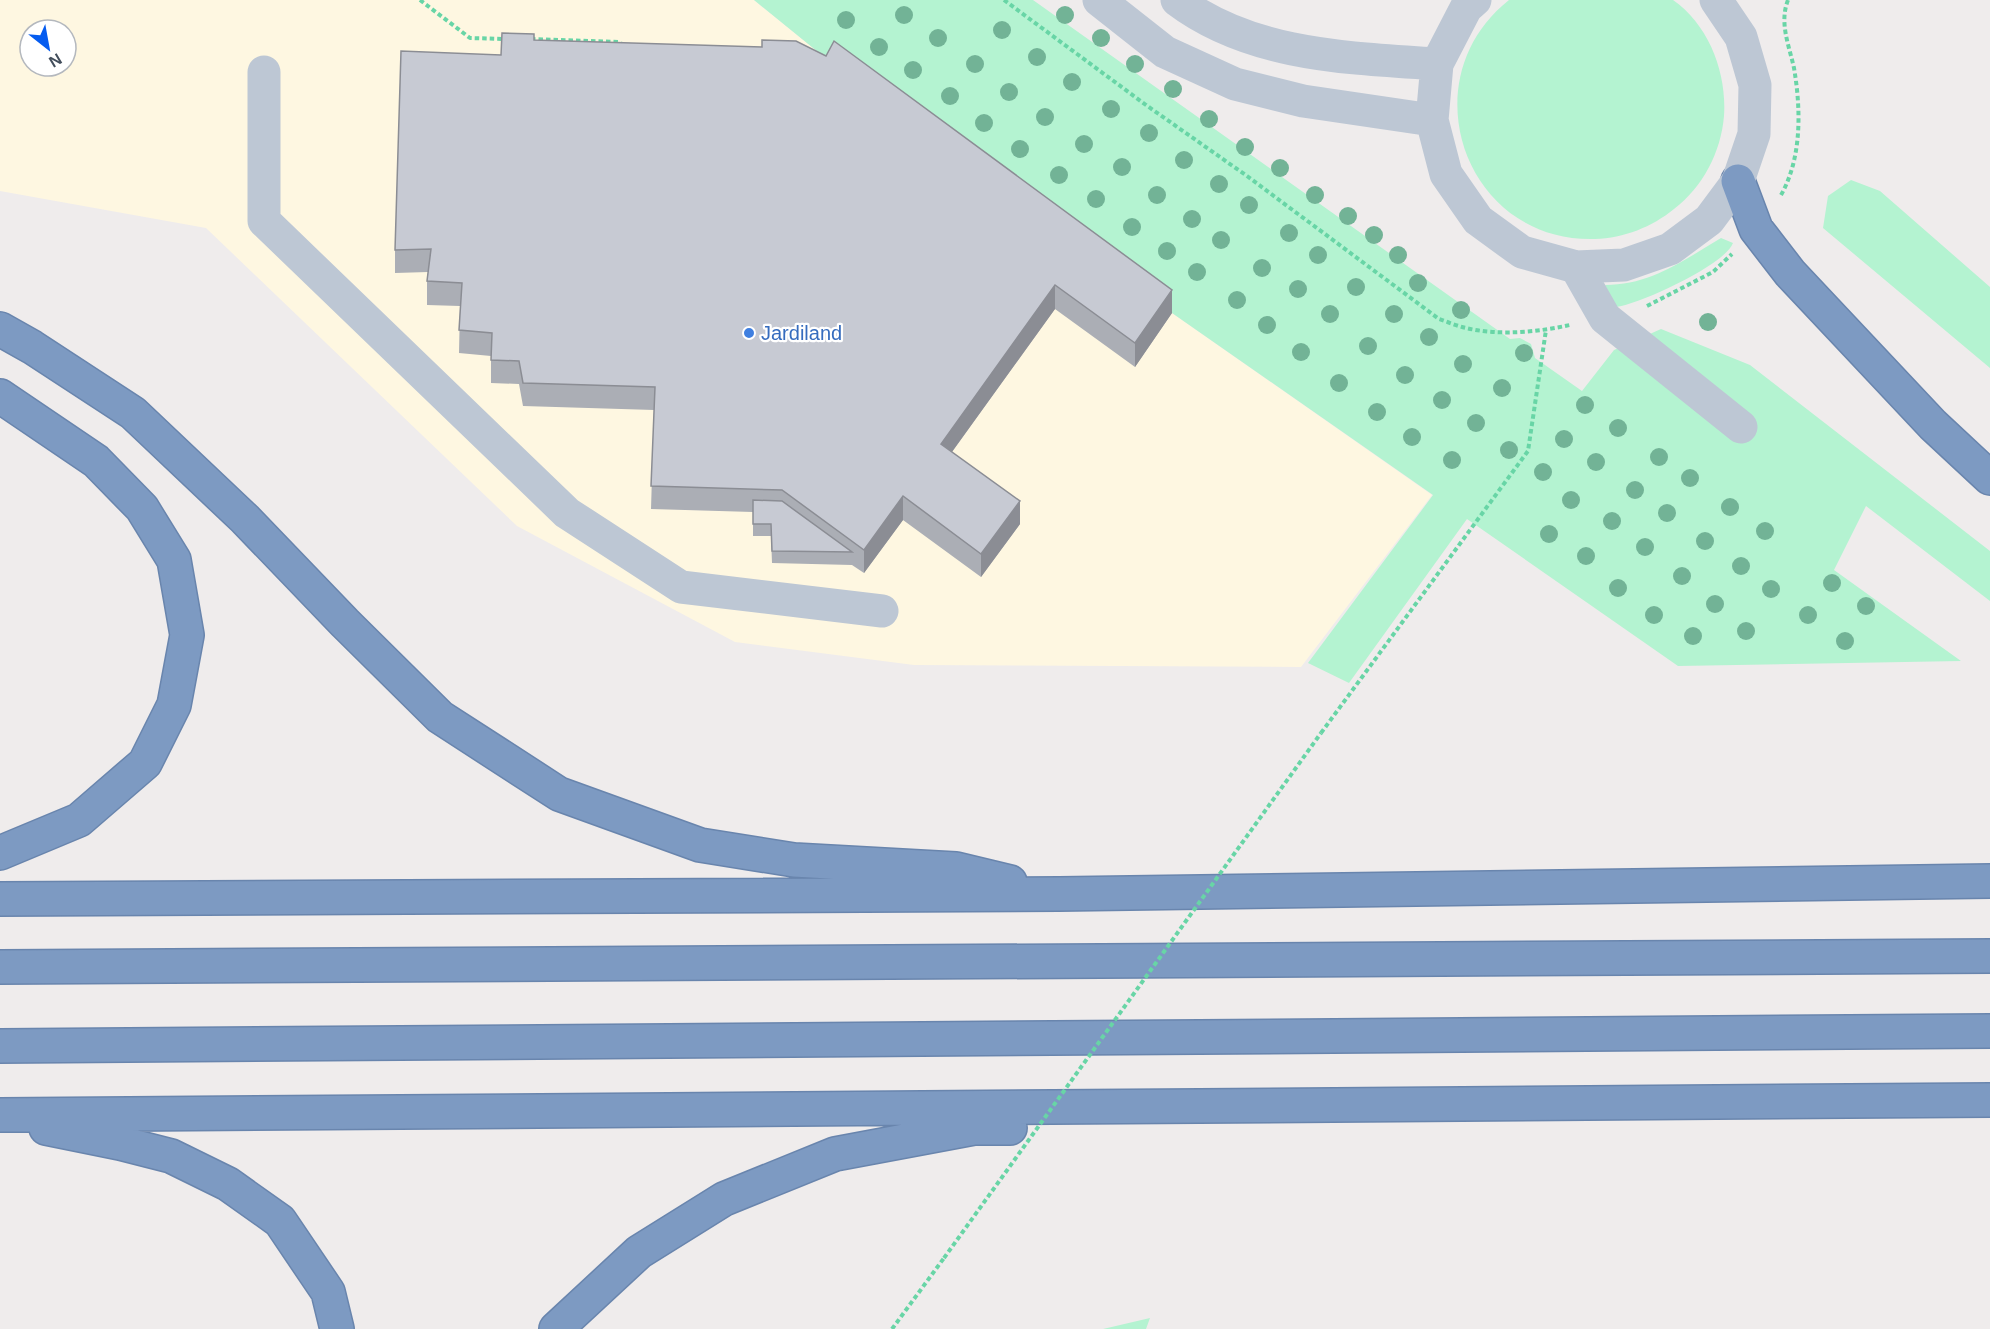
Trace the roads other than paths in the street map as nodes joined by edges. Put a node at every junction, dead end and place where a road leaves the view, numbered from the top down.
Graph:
1 (1099, 0) edge
2 (1178, 0) edge
3 (1474, 0) edge
4 (1716, 0) edge
5 (1437, 64) junction
6 (264, 72) dead end
7 (1432, 120) junction
8 (1738, 181) junction
9 (1576, 267) junction
10 (0, 329) edge
11 (0, 396) edge
12 (1741, 427) dead end
13 (1990, 478) edge
14 (882, 611) dead end
15 (0, 853) edge
16 (1990, 880) edge
17 (1059, 894) junction
18 (0, 899) edge
19 (1990, 956) edge
20 (0, 967) edge
21 (1990, 1031) edge
22 (0, 1046) edge
23 (1990, 1100) edge
24 (1103, 1106) junction
25 (0, 1116) edge
26 (337, 1329) edge
27 (556, 1329) edge

1 - 7 street
2 - 5 street
3 - 5 street
4 - 8 street
5 - 7 street
6 - 14 street
7 - 9 street
8 - 9 street
8 - 13 highway
9 - 12 street
10 - 17 highway
11 - 15 highway
16 - 17 highway
17 - 18 highway
19 - 20 highway
21 - 22 highway
23 - 24 highway
24 - 25 highway
24 - 27 highway
25 - 26 highway

